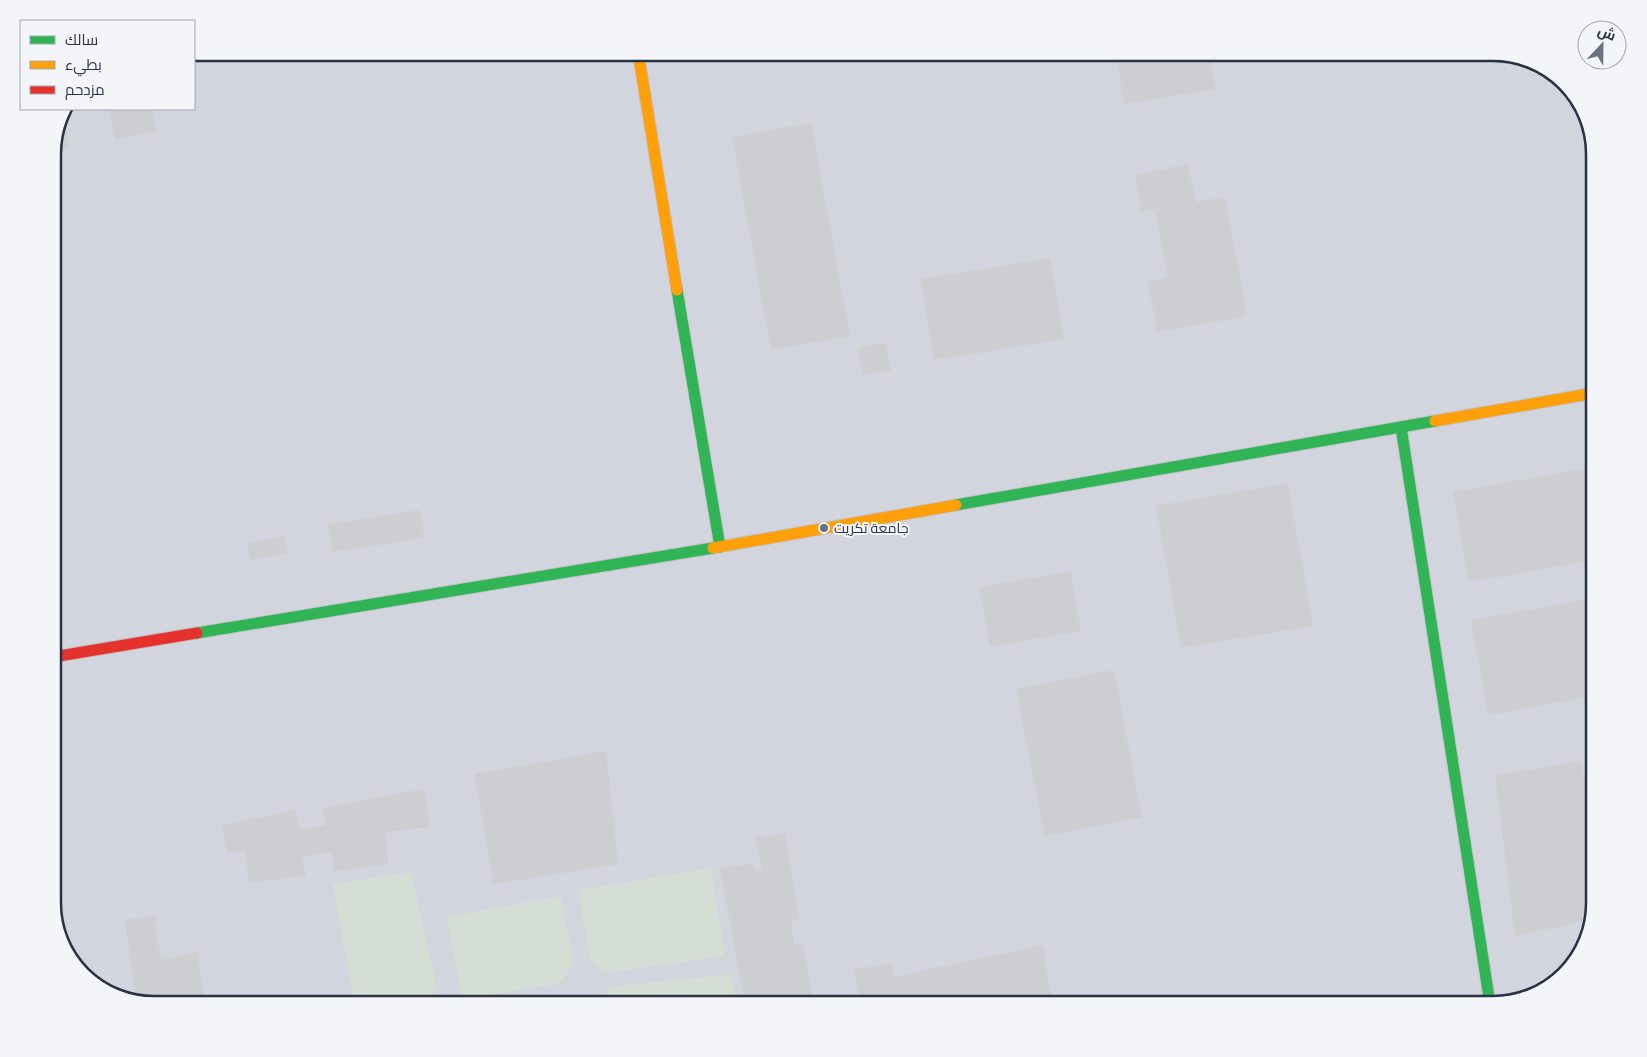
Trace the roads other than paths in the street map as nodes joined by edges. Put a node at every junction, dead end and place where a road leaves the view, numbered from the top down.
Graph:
1 (639, 61) edge
2 (1586, 394) edge
3 (1401, 427) junction
4 (720, 547) junction
5 (61, 656) edge
6 (1489, 996) edge

1 - 4 street
2 - 3 street
3 - 4 street
3 - 6 street
4 - 5 street

